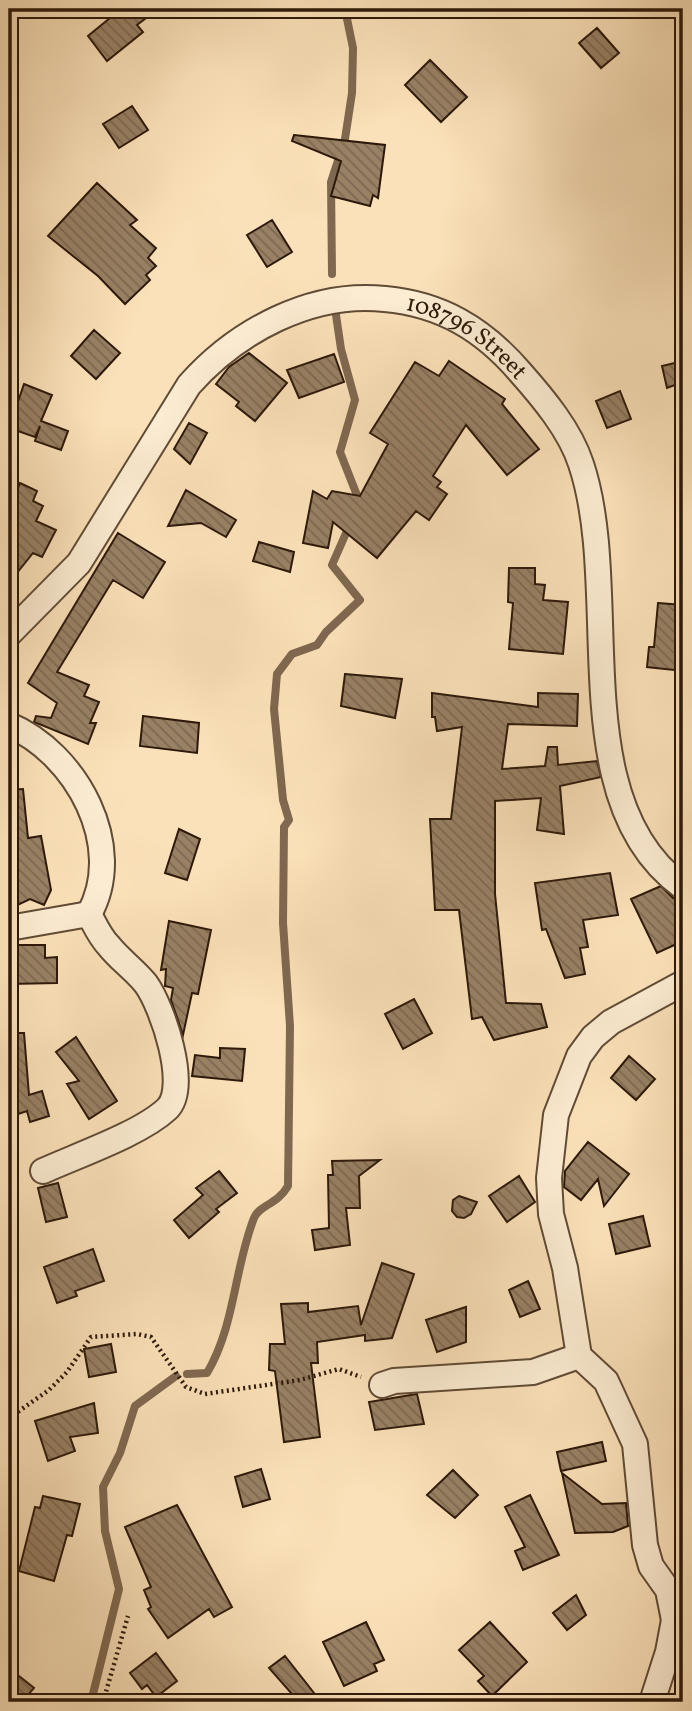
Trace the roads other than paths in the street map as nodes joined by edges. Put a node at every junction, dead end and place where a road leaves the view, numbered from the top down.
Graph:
1 (9, 634) edge
2 (9, 725) edge
3 (683, 887) edge
4 (89, 914) junction
5 (9, 928) edge
6 (683, 983) edge
7 (43, 1171) dead end
8 (579, 1356) junction
9 (382, 1385) road end
10 (679, 1619) edge
11 (652, 1702) edge

1 - 3 street, 108796 Street
2 - 4 street
4 - 5 street
4 - 7 street
6 - 8 street
8 - 9 street
8 - 10 street
10 - 11 street

